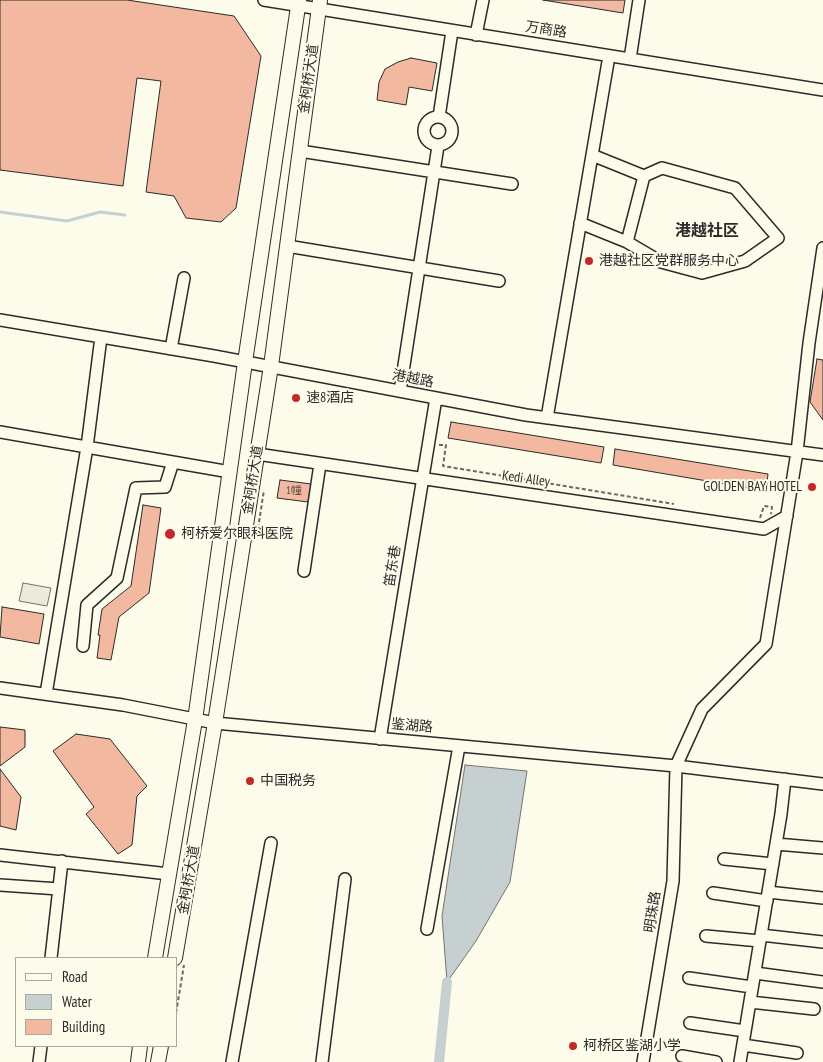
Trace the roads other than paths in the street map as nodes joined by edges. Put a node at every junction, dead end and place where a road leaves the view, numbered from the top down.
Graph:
1 (264, 0) edge
2 (483, 0) edge
3 (639, 0) edge
4 (299, 3) edge
5 (319, 5) edge
6 (452, 31) junction
7 (476, 35) junction
8 (609, 56) junction
9 (630, 59) junction
10 (823, 90) edge
11 (439, 116) junction
12 (438, 146) junction
13 (300, 151) junction
14 (592, 155) junction
15 (434, 172) junction
16 (644, 176) junction
17 (512, 184) dead end
18 (580, 223) junction
19 (627, 242) junction
20 (287, 246) junction
21 (823, 248) edge
22 (418, 268) junction
23 (184, 278) dead end
24 (498, 281) dead end
25 (0, 320) edge
26 (101, 337) junction
27 (171, 349) junction
28 (245, 362) junction
29 (271, 366) junction
30 (400, 392) junction
31 (436, 398) junction
32 (547, 418) junction
33 (0, 432) edge
34 (87, 447) junction
35 (797, 452) junction
36 (257, 454) junction
37 (823, 455) edge
38 (172, 462) junction
39 (320, 464) junction
40 (230, 472) junction
41 (423, 479) junction
42 (787, 516) junction
43 (304, 571) dead end
44 (82, 646) dead end
45 (0, 688) edge
46 (46, 694) junction
47 (195, 720) junction
48 (215, 722) junction
49 (380, 739) junction
50 (459, 746) junction
51 (676, 766) junction
52 (785, 779) junction
53 (823, 784) edge
54 (271, 843) dead end
55 (776, 844) junction
56 (823, 848) edge
57 (0, 854) edge
58 (724, 859) dead end
59 (62, 861) junction
60 (773, 864) junction
61 (169, 874) junction
62 (345, 879) dead end
63 (0, 885) edge
64 (59, 890) junction
65 (713, 893) dead end
66 (767, 896) junction
67 (823, 898) edge
68 (427, 929) dead end
69 (706, 936) dead end
70 (760, 938) junction
71 (823, 942) edge
72 (51, 957) edge
73 (155, 957) edge
74 (175, 957) edge
75 (754, 973) junction
76 (689, 978) dead end
77 (823, 982) edge
78 (752, 987) junction
79 (750, 1002) junction
80 (814, 1009) dead end
81 (690, 1023) dead end
82 (745, 1031) junction
83 (742, 1045) junction
84 (41, 1047) edge
85 (140, 1047) edge
86 (160, 1047) edge
87 (797, 1052) dead end
88 (682, 1056) dead end
89 (39, 1062) edge
90 (138, 1062) edge
91 (158, 1062) edge
92 (232, 1062) edge
93 (322, 1062) edge
94 (643, 1062) edge
95 (716, 1062) edge
96 (740, 1062) edge

1 - 4 street, 万商路
2 - 7 street
3 - 9 street
4 - 5 street, 万商路
4 - 28 main road, 金柯桥大道
5 - 6 street, 万商路
5 - 13 main road, 金柯桥大道
6 - 7 street, 万商路
6 - 11 street
7 - 8 street, 万商路
8 - 9 street, 万商路
8 - 14 street
9 - 10 street, 万商路
11 - 12 street
11 - 12 street
12 - 15 street
13 - 15 street
13 - 20 main road, 金柯桥大道
14 - 16 street
14 - 18 street
15 - 17 street
15 - 22 street
16 - 19 street
16 - 19 street
18 - 19 street
18 - 32 street
20 - 22 street
20 - 29 main road, 金柯桥大道
21 - 35 street
22 - 24 street
22 - 30 street
23 - 27 street
25 - 26 street, 港越路
26 - 27 street, 港越路
26 - 34 street
27 - 28 street, 港越路
28 - 29 street, 港越路
28 - 40 main road, 金柯桥大道
29 - 30 street, 港越路
29 - 36 main road, 金柯桥大道
30 - 31 street, 港越路
31 - 32 street, 港越路
31 - 41 street, 笛东巷
32 - 35 street, 港越路
33 - 34 street
34 - 38 street
34 - 46 street
35 - 37 street, 港越路
35 - 42 street
36 - 39 street, Kedi Alley
36 - 48 main road, 金柯桥大道
38 - 40 street
38 - 44 street
39 - 41 street, Kedi Alley
39 - 43 street
40 - 47 main road, 金柯桥大道
41 - 42 street, Kedi Alley
41 - 49 street, 笛东巷
42 - 51 street
45 - 46 street, 鉴湖路
46 - 47 street, 鉴湖路
47 - 48 street, 鉴湖路
47 - 61 main road, 金柯桥大道
48 - 49 street, 鉴湖路
48 - 74 main road, 金柯桥大道
49 - 50 street, 鉴湖路
50 - 51 street, 鉴湖路
50 - 68 street
51 - 52 street, 鉴湖路
51 - 94 street, 明珠路
52 - 53 street, 鉴湖路
52 - 55 street
54 - 92 street
55 - 56 street
55 - 60 street
57 - 59 street
58 - 60 street
59 - 61 street
59 - 64 street
60 - 66 street
61 - 73 main road, 金柯桥大道
62 - 93 street
63 - 64 street
64 - 72 street
65 - 66 street
66 - 67 street
66 - 70 street
69 - 70 street
70 - 71 street
70 - 75 street
75 - 77 street
75 - 78 street
76 - 78 street
78 - 79 street
79 - 80 street
79 - 82 street
81 - 82 street
82 - 83 street
83 - 87 street
83 - 96 street
84 - 89 street
85 - 90 main road
86 - 91 main road
88 - 95 street

